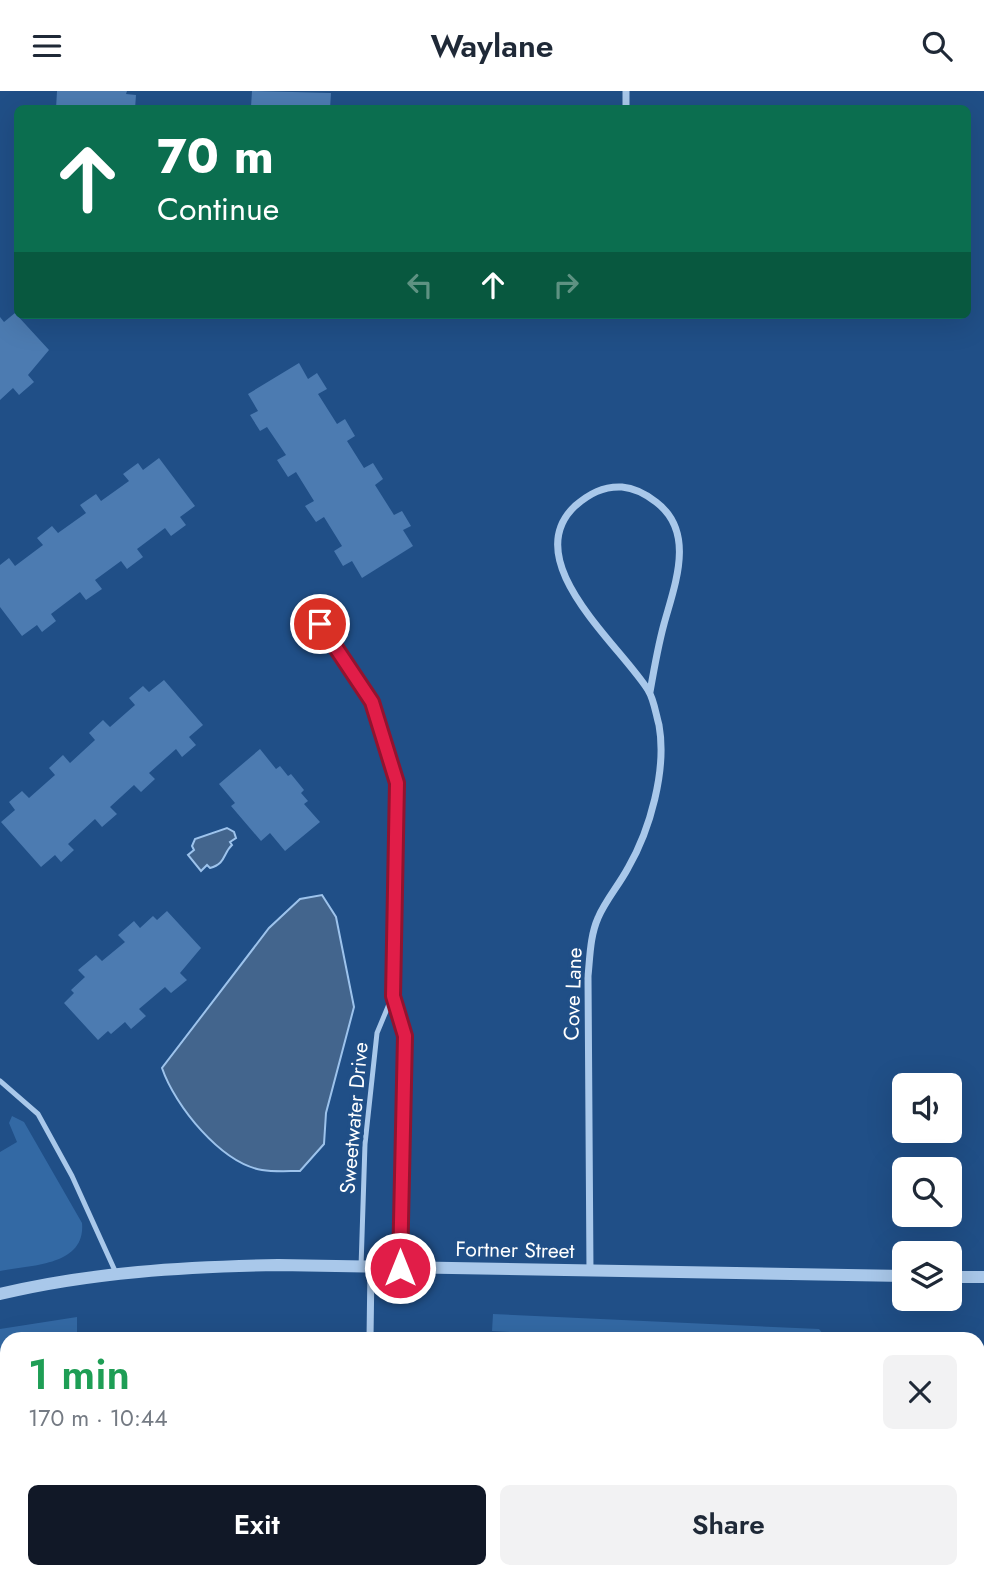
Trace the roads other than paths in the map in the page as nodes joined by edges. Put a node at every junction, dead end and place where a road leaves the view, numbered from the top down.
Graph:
1 (320, 624) dead end
2 (650, 692) junction
3 (393, 996) junction
4 (0, 1081) edge
5 (366, 1267) junction
6 (400, 1268) junction
7 (590, 1271) junction
8 (116, 1273) junction
9 (892, 1276) edge
10 (962, 1277) edge
11 (984, 1277) edge
12 (0, 1294) edge
13 (370, 1332) edge

1 - 3 lane
2 - 2 street, Cove Lane
2 - 7 street, Cove Lane
3 - 5 lane, Sweetwater Drive
3 - 6 lane, Sweetwater Drive
4 - 8 lane
5 - 6 street, Fortner Street
5 - 8 street, Fortner Street
5 - 13 street
6 - 7 street, Fortner Street
7 - 9 street, Fortner Street
8 - 12 street, Fortner Street
10 - 11 street

